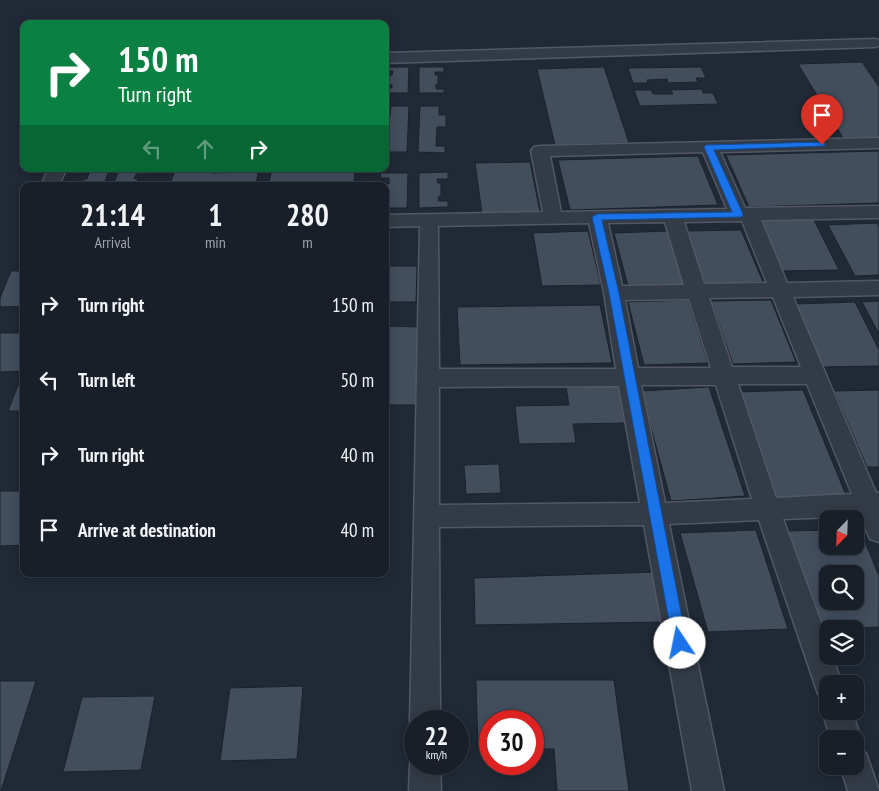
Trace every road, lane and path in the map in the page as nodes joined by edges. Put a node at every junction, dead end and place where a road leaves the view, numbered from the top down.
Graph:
1 (878, 45) edge
2 (389, 58) edge
3 (879, 143) edge
4 (709, 147) junction
5 (879, 212) edge
6 (744, 214) junction
7 (672, 215) junction
8 (597, 217) junction
9 (553, 218) junction
10 (389, 221) edge
11 (429, 221) junction
12 (879, 288) edge
13 (781, 290) junction
14 (698, 291) junction
15 (614, 293) junction
16 (815, 374) junction
17 (628, 377) junction
18 (724, 377) junction
19 (428, 378) junction
20 (873, 504) edge
21 (767, 508) junction
22 (654, 514) junction
23 (427, 516) junction
24 (879, 531) edge
25 (825, 675) edge
26 (425, 710) edge
27 (425, 775) edge
28 (859, 775) edge
29 (425, 791) edge
30 (708, 791) edge
31 (864, 791) edge

1 - 2 street
3 - 4 street
4 - 6 street
4 - 9 street
5 - 6 street
6 - 7 street
6 - 13 street
7 - 8 street
7 - 14 street
8 - 9 street
8 - 15 street
9 - 11 street
10 - 11 street
11 - 19 street
12 - 13 street
13 - 14 street
13 - 16 street
14 - 15 street
14 - 18 street
15 - 17 street
16 - 18 street
16 - 20 street
17 - 18 street
17 - 19 street
17 - 22 street
18 - 21 street
19 - 23 street
20 - 21 street
20 - 24 street
21 - 22 street
21 - 25 street
22 - 23 street
22 - 30 street
23 - 26 street
27 - 29 street
28 - 31 street

